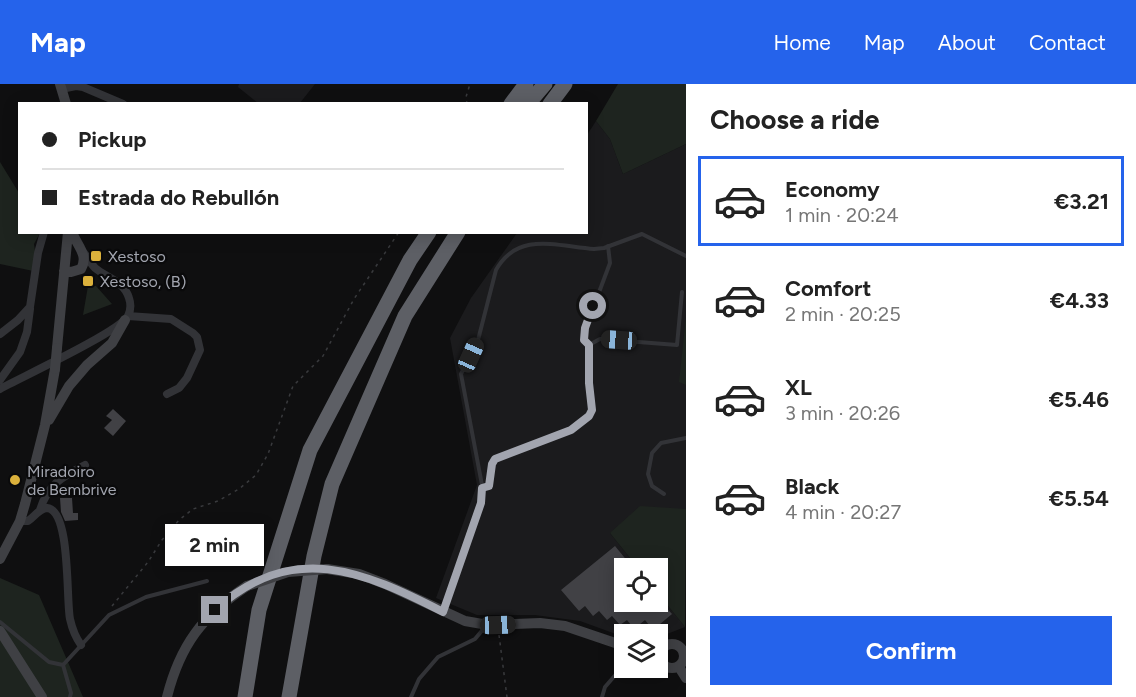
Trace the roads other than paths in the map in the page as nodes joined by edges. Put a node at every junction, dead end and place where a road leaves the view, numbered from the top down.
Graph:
1 (526, 84) edge
2 (545, 84) edge
3 (566, 84) edge
4 (61, 87) edge
5 (65, 102) edge
6 (118, 102) edge
7 (512, 102) edge
8 (530, 102) edge
9 (552, 102) edge
10 (43, 234) edge
11 (70, 234) edge
12 (71, 234) edge
13 (423, 234) edge
14 (428, 234) edge
15 (457, 234) edge
16 (67, 246) junction
17 (608, 246) junction
18 (81, 250) junction
19 (686, 256) edge
20 (410, 260) junction
21 (96, 268) junction
22 (81, 269) junction
23 (64, 271) junction
24 (682, 292) dead end
25 (30, 307) junction
26 (126, 318) junction
27 (0, 334) edge
28 (589, 345) junction
29 (0, 380) edge
30 (0, 388) edge
31 (167, 394) dead end
32 (45, 425) junction
33 (686, 438) edge
34 (86, 465) dead end
35 (482, 488) junction
36 (664, 494) dead end
37 (40, 510) junction
38 (20, 521) junction
39 (1, 556) edge
40 (207, 581) dead end
41 (443, 612) junction
42 (0, 622) edge
43 (493, 625) junction
44 (0, 631) edge
45 (614, 643) edge
46 (683, 643) edge
47 (81, 645) junction
48 (668, 645) edge
49 (63, 665) junction
50 (668, 667) edge
51 (678, 667) junction
52 (614, 677) edge
53 (686, 678) edge
54 (42, 697) edge
55 (70, 697) edge
56 (167, 697) edge
57 (244, 697) edge
58 (289, 697) edge
59 (411, 697) edge
60 (602, 697) edge

1 - 7 highway
2 - 8 highway
3 - 9 highway
4 - 5 street
4 - 6 street
10 - 25 street
11 - 16 street
12 - 18 street
13 - 20 highway
14 - 20 highway
15 - 58 highway
16 - 18 street
16 - 23 street
17 - 19 lane
17 - 28 lane
17 - 35 lane
18 - 21 street
18 - 22 street
20 - 57 highway
21 - 22 street
21 - 26 street
22 - 23 street
23 - 32 street, bridge
24 - 28 lane
25 - 27 street
25 - 29 street
26 - 30 street
26 - 31 street
26 - 32 street
28 - 35 lane
32 - 38 street
33 - 36 lane
34 - 37 street
35 - 41 lane
37 - 38 street
37 - 47 street
38 - 39 street
40 - 47 lane
41 - 43 street
41 - 56 street, bridge
42 - 49 lane
43 - 45 street
43 - 59 lane
44 - 54 street
46 - 48 street
46 - 51 street
47 - 49 lane
49 - 55 lane
50 - 51 street
51 - 53 street
52 - 60 lane

